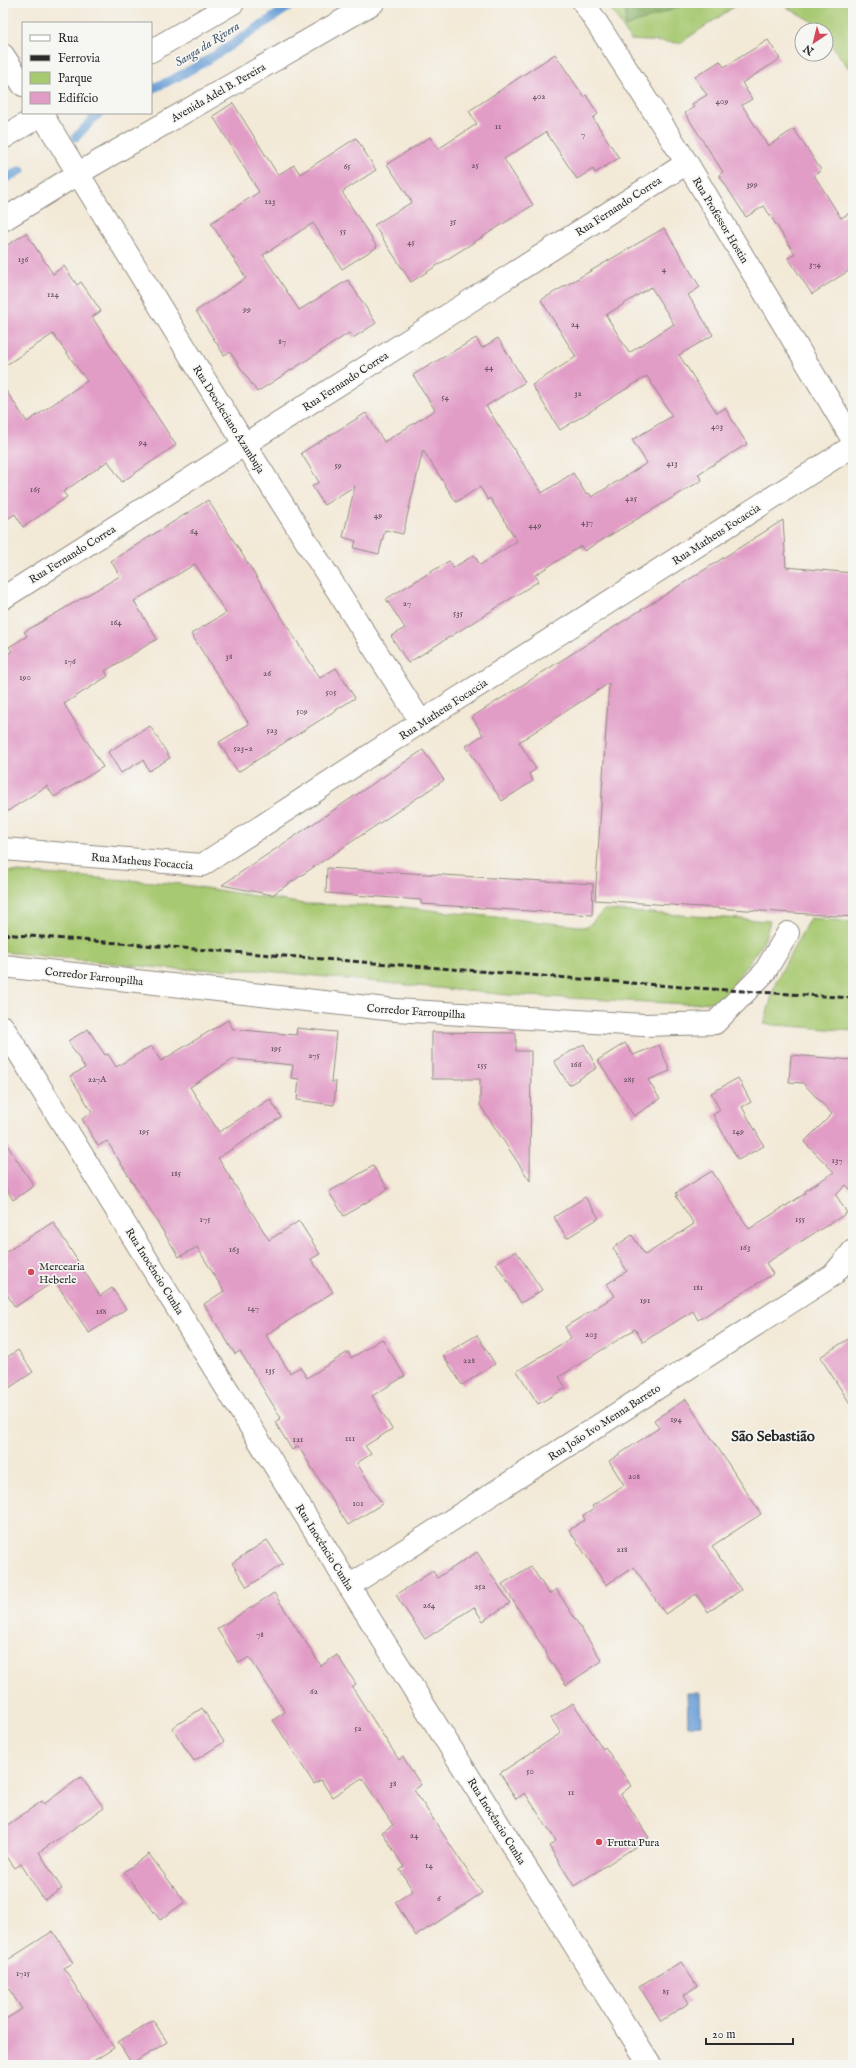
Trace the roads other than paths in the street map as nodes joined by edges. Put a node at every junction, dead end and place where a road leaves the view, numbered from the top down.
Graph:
1 (233, 3) edge
2 (373, 3) edge
3 (584, 3) edge
4 (152, 50) edge
5 (3, 55) edge
6 (22, 84) edge
7 (40, 114) edge
8 (43, 114) edge
9 (3, 138) edge
10 (687, 163) junction
11 (79, 173) junction
12 (3, 220) edge
13 (853, 440) edge
14 (245, 445) junction
15 (853, 446) edge
16 (3, 598) edge
17 (421, 722) junction
18 (3, 849) edge
19 (788, 933) dead end
20 (3, 966) edge
21 (3, 1026) edge
22 (10, 1050) edge
23 (853, 1251) edge
24 (348, 1586) junction
25 (650, 2065) edge

1 - 4 street
2 - 11 street, Avenida Adel B. Pereira
3 - 10 street, Rua Professor Hostin
5 - 6 street
7 - 9 street
8 - 11 street, Rua Deocleciano Azambuja
10 - 13 street, Rua Professor Hostin
10 - 14 street, Rua Fernando Correa
11 - 12 street, Avenida Adel B. Pereira
11 - 14 street, Rua Deocleciano Azambuja
14 - 16 street, Rua Fernando Correa
14 - 17 street, Rua Deocleciano Azambuja
15 - 17 street, Rua Matheus Focaccia
17 - 18 street, Rua Matheus Focaccia
19 - 20 street, Corredor Farroupilha
21 - 22 street, Rua Inocêncio Cunha
22 - 24 street, Rua Inocêncio Cunha
23 - 24 street, Rua João Ivo Menna Barreto
24 - 25 street, Rua Inocêncio Cunha

